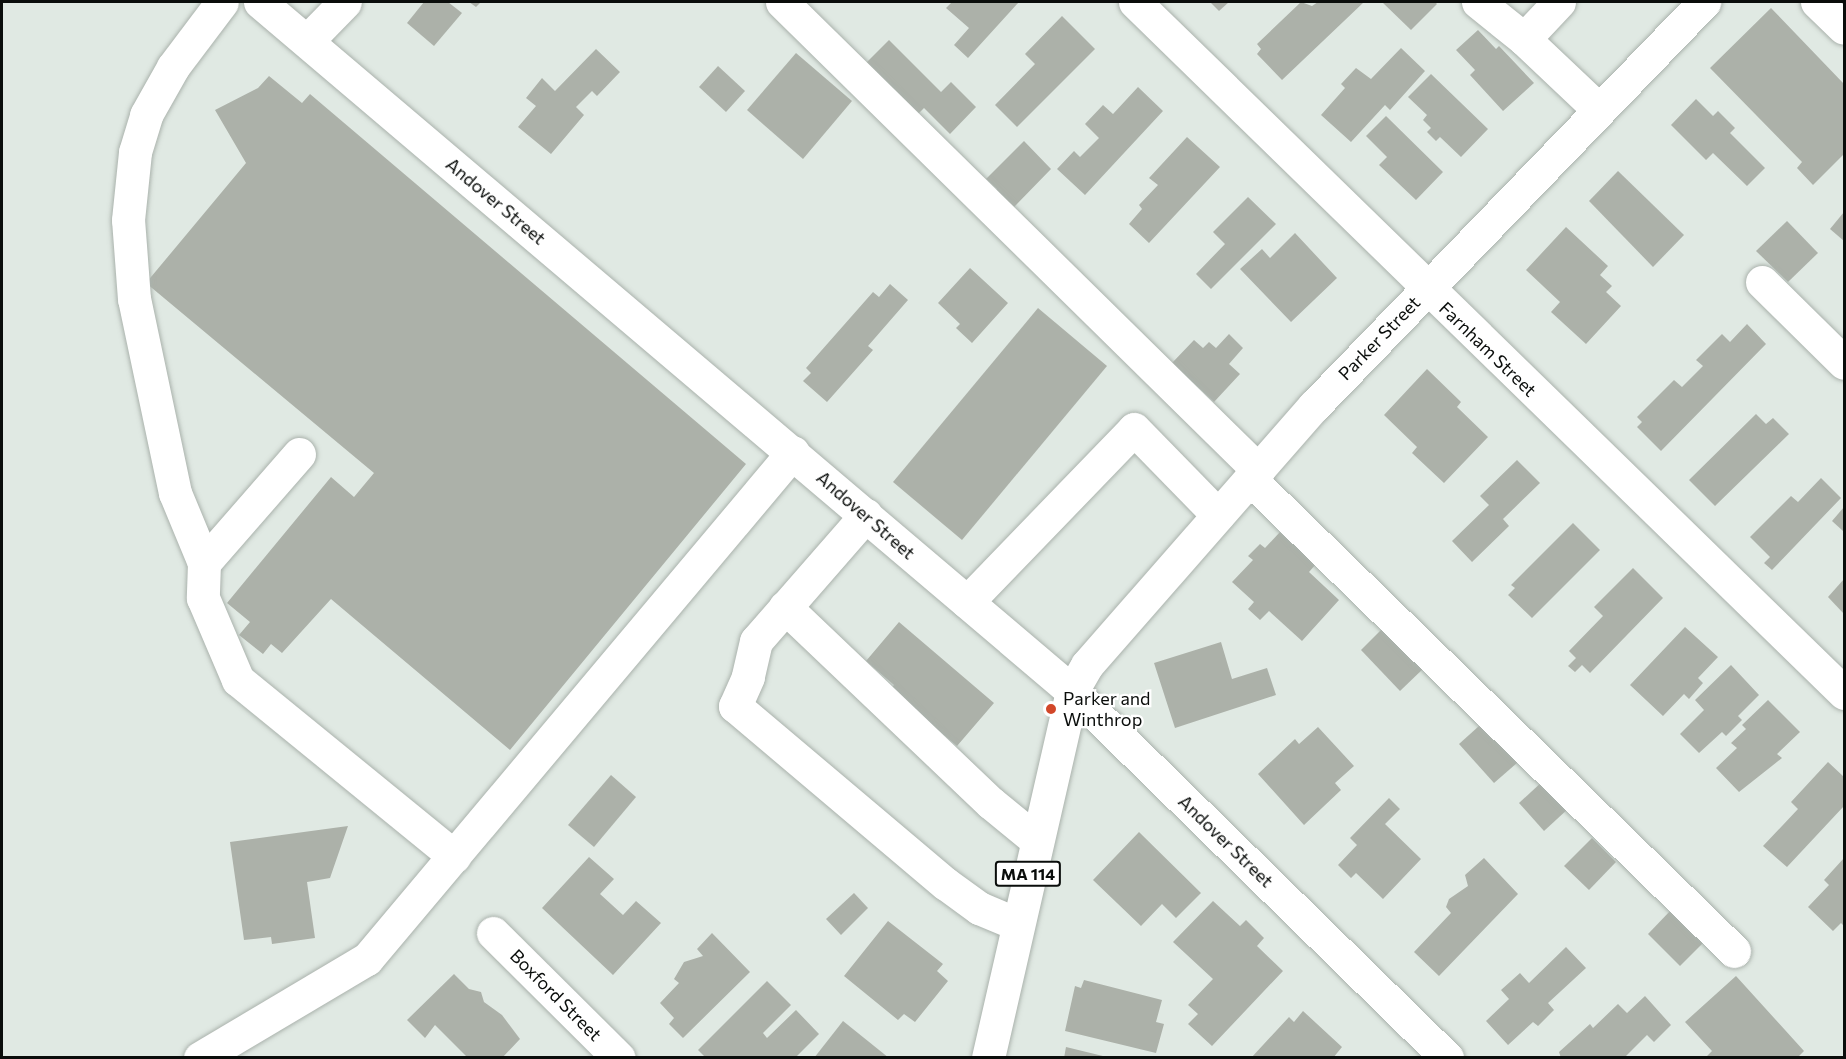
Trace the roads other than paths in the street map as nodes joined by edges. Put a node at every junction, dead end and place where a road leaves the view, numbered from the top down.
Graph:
1 (222, 2) edge
2 (260, 2) edge
3 (345, 2) edge
4 (782, 2) edge
5 (1135, 2) edge
6 (1478, 2) edge
7 (1559, 2) edge
8 (1704, 2) edge
9 (1524, 39) junction
10 (307, 41) junction
11 (1599, 110) junction
12 (1762, 282) dead end
13 (1427, 288) junction
14 (1845, 363) edge
15 (793, 452) junction
16 (299, 453) dead end
17 (1254, 474) junction
18 (866, 515) junction
19 (1218, 515) junction
20 (204, 563) junction
21 (967, 602) junction
22 (785, 607) junction
23 (1072, 691) junction
24 (1845, 693) edge
25 (1036, 840) junction
26 (454, 856) junction
27 (1017, 924) junction
28 (493, 933) dead end
29 (1734, 951) dead end
30 (200, 1058) edge
31 (619, 1058) edge
32 (988, 1058) edge
33 (1447, 1058) edge

1 - 20 main road
2 - 10 main road, Andover Street
3 - 10 main road
4 - 17 main road
5 - 13 main road, Farnham Street
6 - 9 main road
7 - 9 main road
8 - 11 main road, Parker Street / MA 114
9 - 11 main road
10 - 15 main road, Andover Street
11 - 13 main road, Parker Street / MA 114
12 - 14 main road
13 - 17 main road, Parker Street / MA 114
13 - 24 main road, Farnham Street
15 - 18 main road, Andover Street
15 - 26 main road
16 - 20 main road
17 - 19 main road, Parker Street / MA 114
17 - 29 main road
18 - 21 main road, Andover Street
18 - 22 main road
19 - 21 main road
19 - 23 main road, Parker Street / MA 114
20 - 26 main road
21 - 23 main road, Andover Street
22 - 25 main road
22 - 27 main road
23 - 25 main road, MA 114
23 - 33 main road, Andover Street
25 - 27 main road, MA 114
26 - 30 main road
27 - 32 main road, MA 114
28 - 31 main road, Boxford Street

